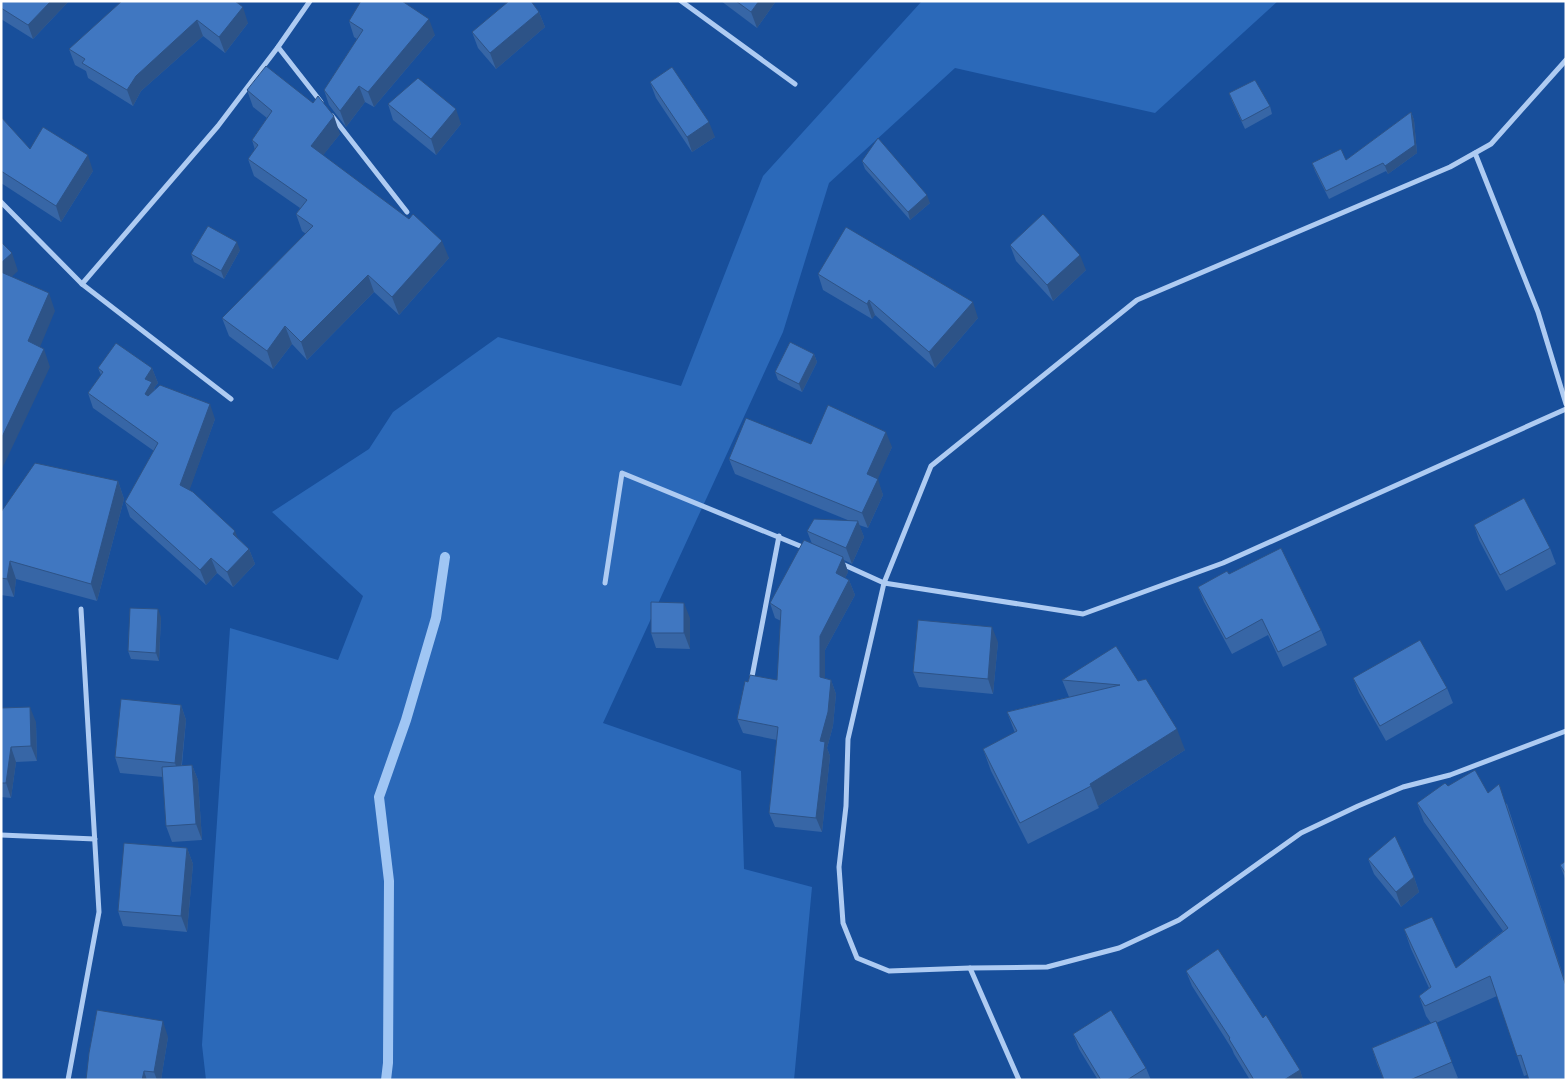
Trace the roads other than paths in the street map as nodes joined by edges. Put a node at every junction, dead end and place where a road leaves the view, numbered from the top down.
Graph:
1 (310, 1) edge
2 (682, 1) edge
3 (278, 47) junction
4 (1566, 60) edge
5 (795, 84) dead end
6 (1475, 153) junction
7 (1, 202) edge
8 (407, 212) dead end
9 (82, 284) junction
10 (230, 399) dead end
11 (1566, 404) edge
12 (1566, 409) edge
13 (779, 536) junction
14 (814, 552) edge
15 (832, 560) edge
16 (605, 583) dead end
17 (884, 583) junction
18 (81, 610) dead end
19 (750, 684) edge
20 (1566, 731) edge
21 (1, 835) edge
22 (95, 839) junction
23 (970, 968) junction
24 (68, 1080) edge
25 (1019, 1080) edge

1 - 3 street
2 - 5 street
3 - 8 street
3 - 9 street
4 - 6 street
6 - 11 street
6 - 17 street
7 - 9 street
9 - 10 street
12 - 17 street
13 - 14 street
13 - 16 street
13 - 19 street
15 - 17 street
17 - 23 street
18 - 22 street
20 - 23 street
21 - 22 street
22 - 24 street
23 - 25 street

